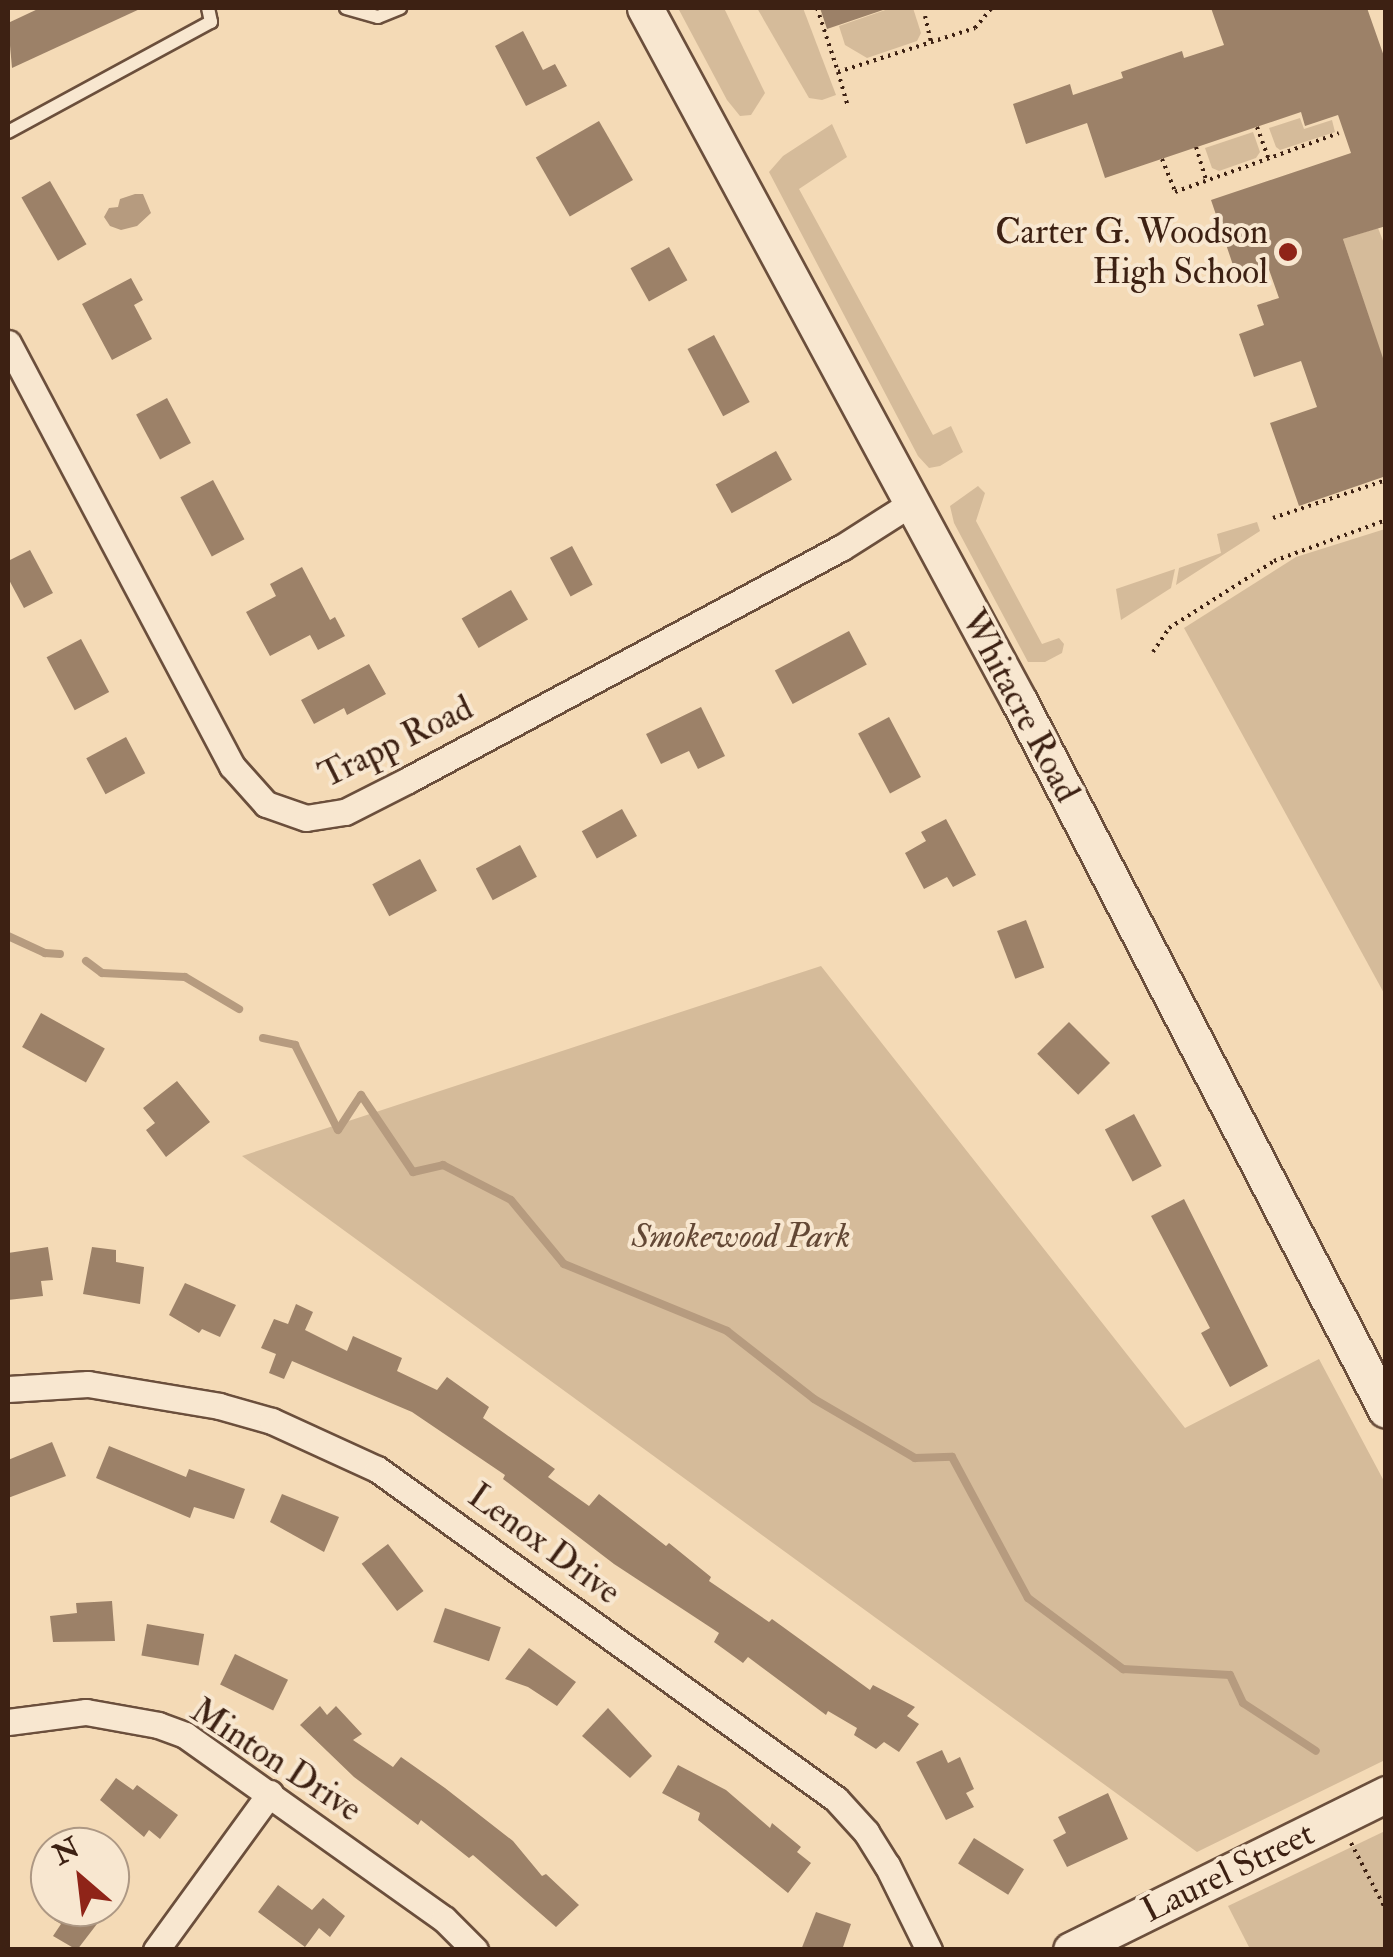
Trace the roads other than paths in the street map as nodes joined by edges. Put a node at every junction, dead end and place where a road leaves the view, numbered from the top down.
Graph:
1 (208, 8) edge
2 (346, 8) edge
3 (400, 8) edge
4 (645, 8) edge
5 (8, 132) edge
6 (8, 343) edge
7 (910, 504) junction
8 (8, 1388) edge
9 (1386, 1410) edge
10 (8, 1722) edge
11 (270, 1793) junction
12 (1386, 1794) edge
13 (156, 1950) edge
14 (475, 1950) edge
15 (928, 1950) edge
16 (1071, 1950) edge

1 - 5 lane
2 - 3 lane
4 - 7 street, Whitacre Road
6 - 7 street, Trapp Road
7 - 9 street, Whitacre Road
8 - 15 street, Lenox Drive
10 - 11 street, Minton Drive
11 - 13 street
11 - 14 street, Minton Drive
12 - 16 street, Laurel Street

